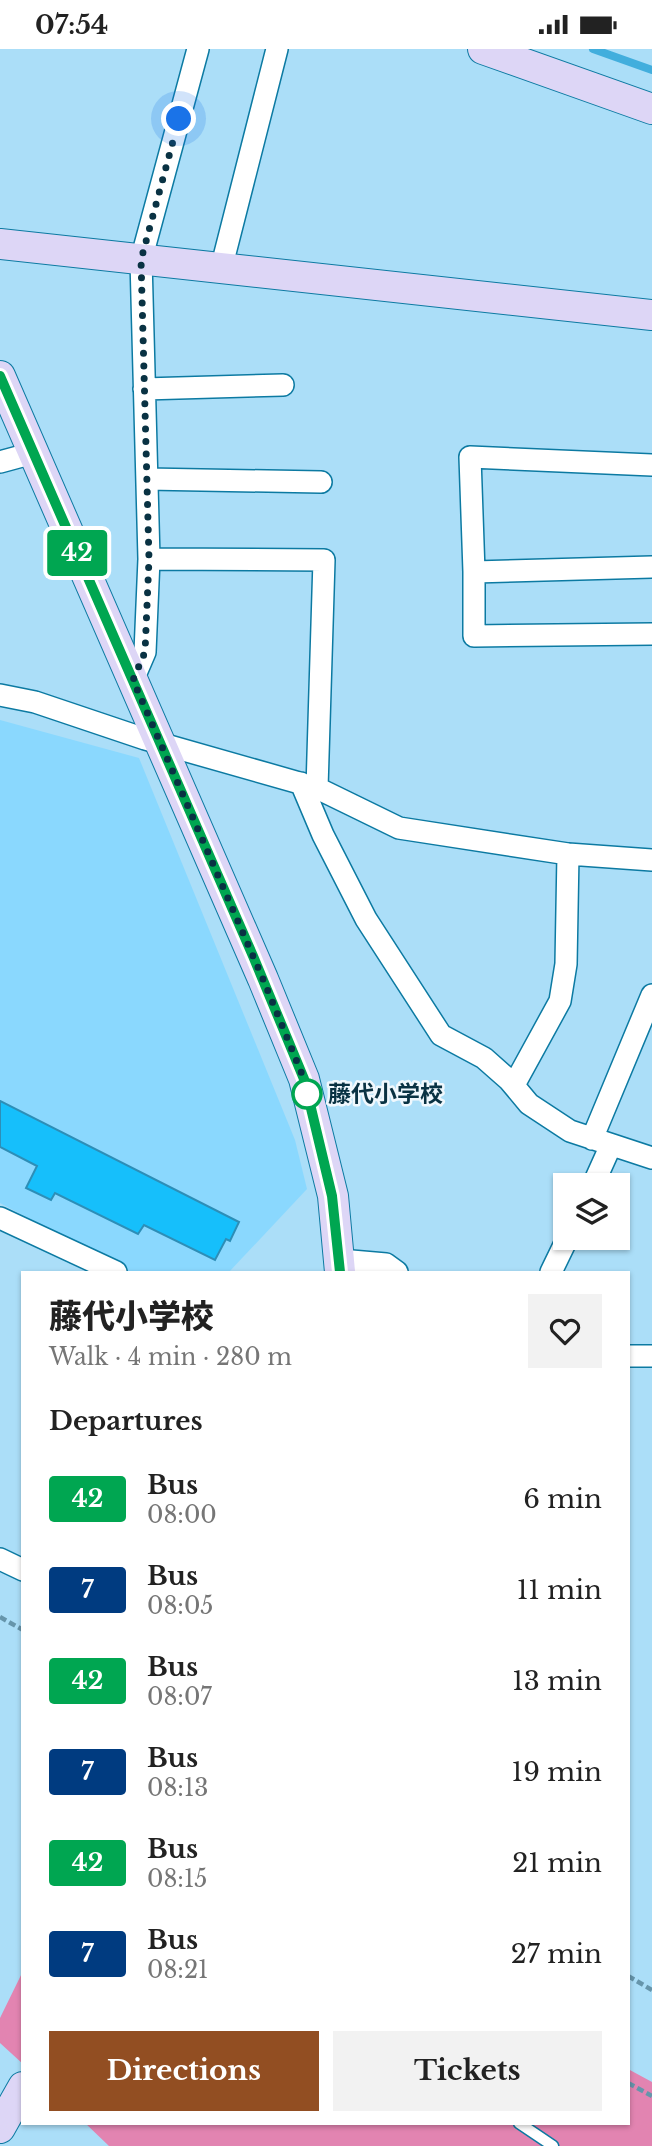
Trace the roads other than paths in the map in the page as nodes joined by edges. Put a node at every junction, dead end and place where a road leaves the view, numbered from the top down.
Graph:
1 (198, 49) edge
2 (277, 49) edge
3 (483, 49) edge
4 (652, 109) edge
5 (0, 244) edge
6 (141, 260) junction
7 (221, 268) junction
8 (652, 315) edge
9 (283, 385) dead end
10 (145, 389) junction
11 (4, 394) edge
12 (33, 453) junction
13 (0, 462) edge
14 (652, 465) edge
15 (147, 479) junction
16 (321, 482) dead end
17 (149, 559) junction
18 (652, 567) edge
19 (474, 572) junction
20 (652, 634) edge
21 (133, 680) junction
22 (0, 695) edge
23 (161, 743) junction
24 (309, 785) junction
25 (568, 854) junction
26 (652, 860) edge
27 (652, 995) edge
28 (514, 1085) junction
29 (602, 1142) junction
30 (652, 1158) edge
31 (596, 1173) edge
32 (0, 1218) edge
33 (562, 1250) edge
34 (340, 1266) edge
35 (114, 1271) edge
36 (396, 1271) edge
37 (551, 1271) edge
38 (630, 1356) edge
39 (652, 1356) edge
40 (21, 2091) edge
41 (522, 2125) edge
42 (0, 2128) edge
43 (553, 2146) edge

1 - 6 street
2 - 7 street
3 - 4 main road
5 - 6 main road
6 - 7 main road
6 - 10 street
7 - 8 main road
9 - 10 street
10 - 15 street
11 - 12 main road
12 - 13 street
12 - 21 main road
14 - 19 street
15 - 16 street
15 - 17 street
17 - 21 street
17 - 24 street
18 - 19 street
19 - 20 street
21 - 23 main road
22 - 23 street
23 - 24 street
23 - 34 main road
24 - 25 street
24 - 28 street
25 - 26 street
25 - 28 street
27 - 29 street
28 - 29 street
29 - 30 street
29 - 31 street
32 - 35 street
33 - 37 street
34 - 36 street
38 - 39 street
40 - 42 main road
41 - 43 lane

